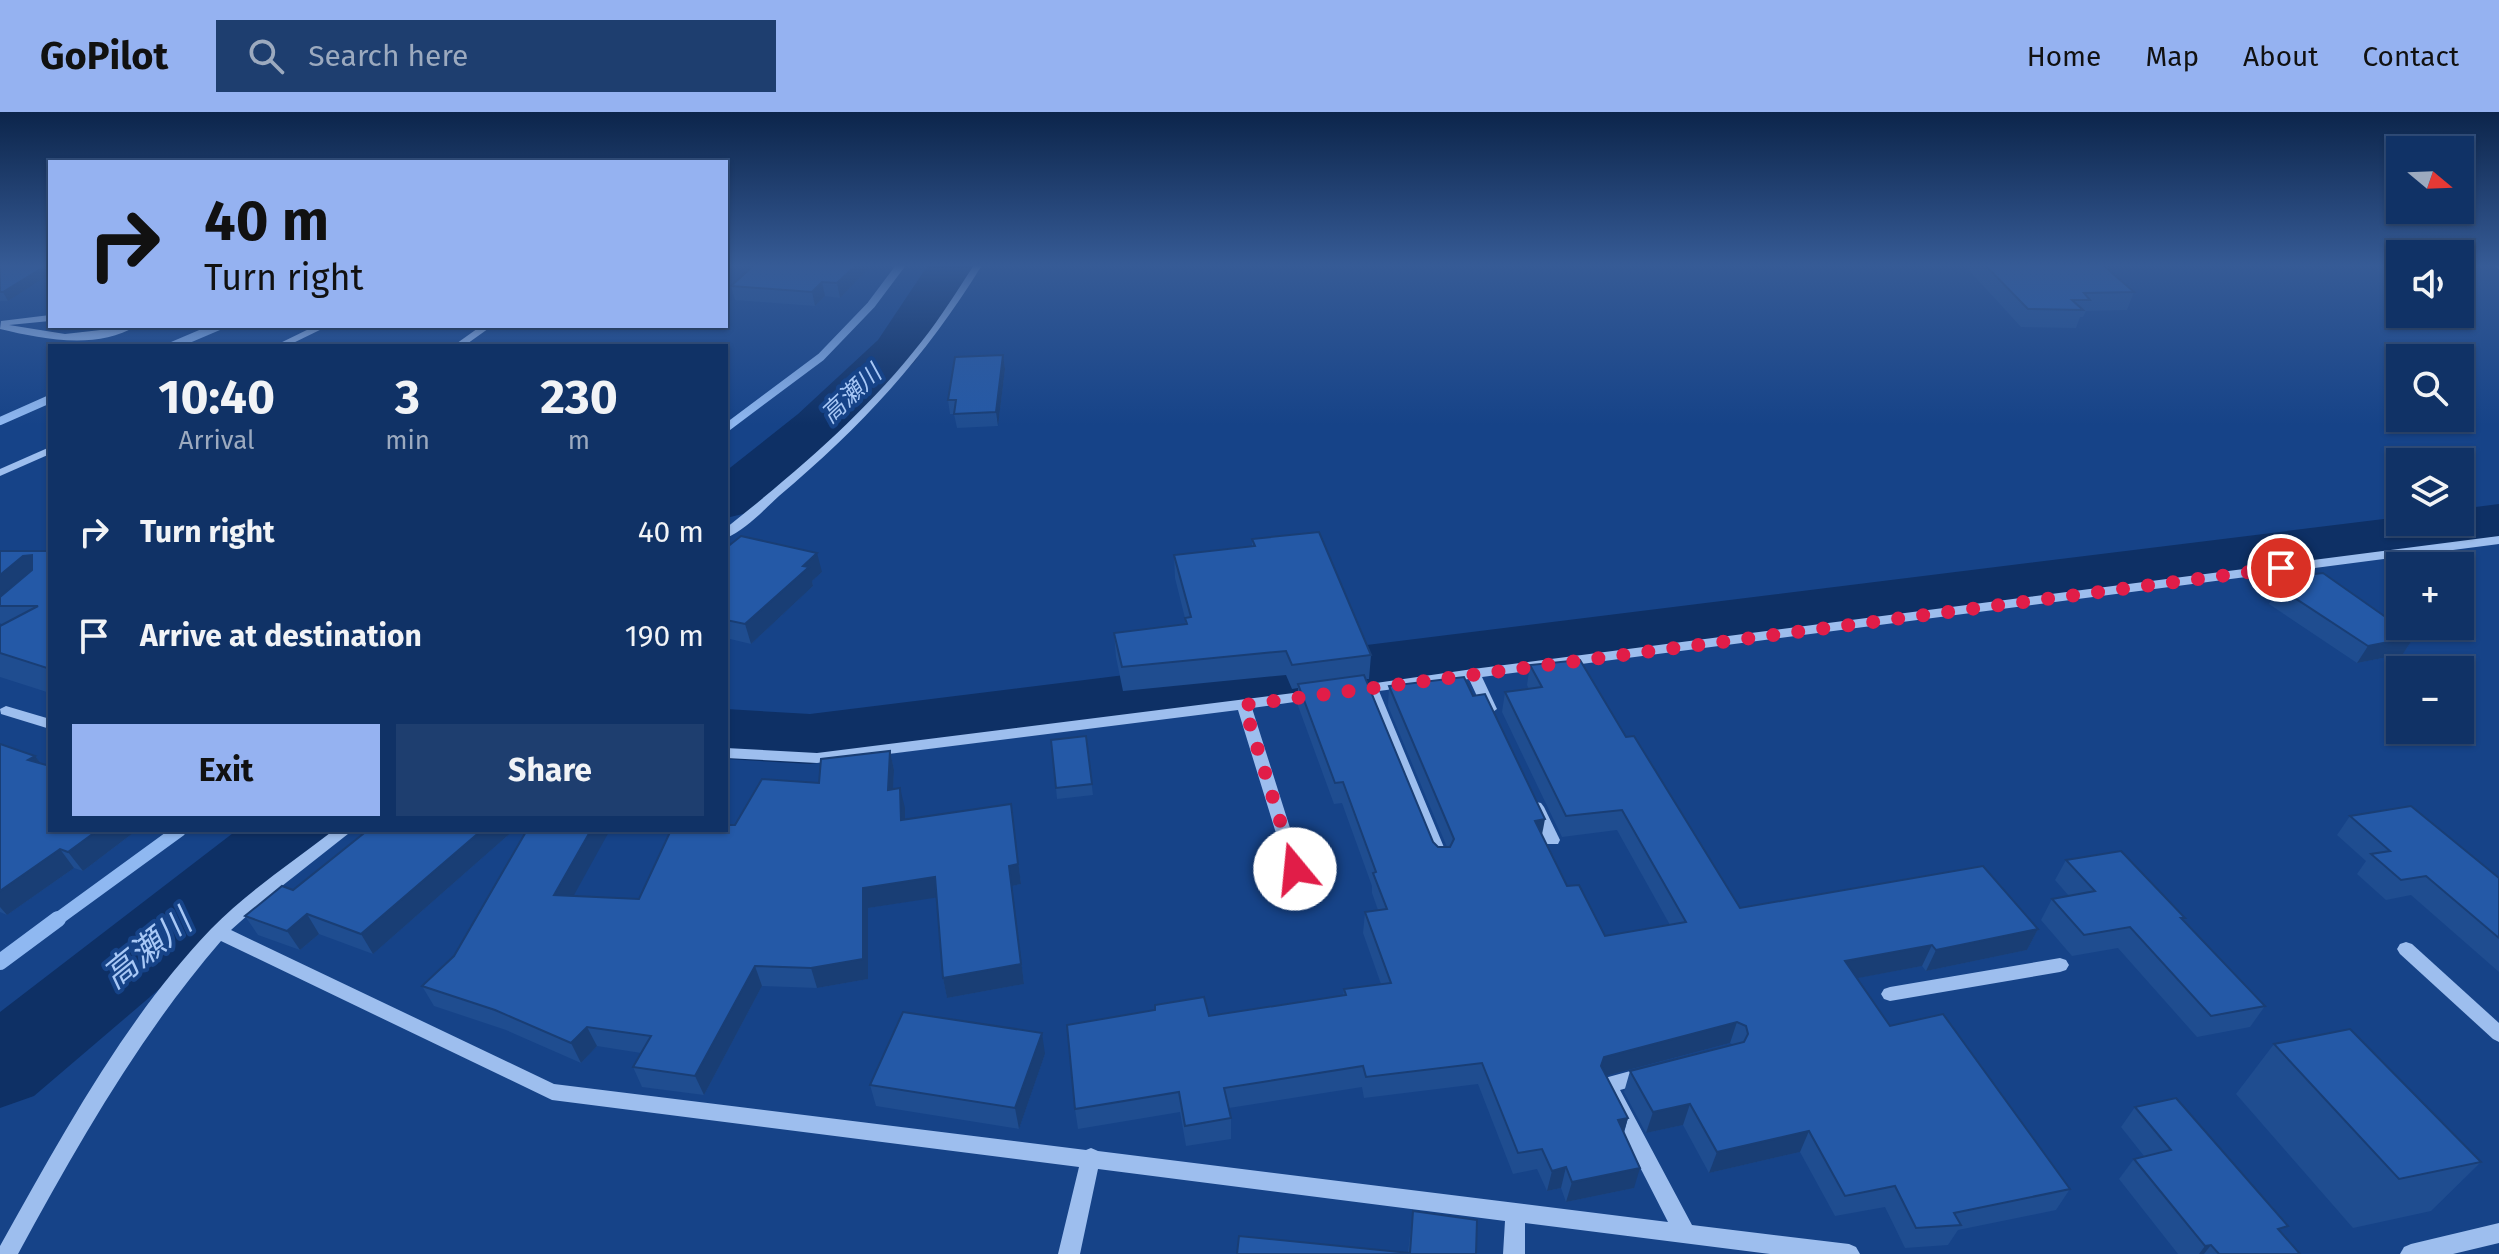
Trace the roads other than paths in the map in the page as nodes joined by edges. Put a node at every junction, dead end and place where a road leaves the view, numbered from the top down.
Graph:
1 (48, 318) edge
2 (943, 318) edge
3 (0, 325) edge
4 (124, 328) edge
5 (319, 328) edge
6 (484, 328) edge
7 (283, 344) edge
8 (461, 344) edge
9 (48, 451) edge
10 (0, 473) edge
11 (728, 532) edge
12 (2499, 540) edge
13 (1473, 673) junction
14 (1370, 687) junction
15 (1244, 705) junction
16 (6, 711) dead end
17 (48, 723) edge
18 (1499, 729) edge
19 (728, 753) edge
20 (1532, 798) edge
21 (343, 832) edge
22 (1552, 840) dead end
23 (1441, 861) edge
24 (1295, 869) dead end
25 (219, 932) junction
26 (2406, 949) dead end
27 (2060, 965) dead end
28 (1890, 994) dead end
29 (2499, 1034) edge
30 (1668, 1070) edge
31 (1091, 1157) junction
32 (1515, 1215) junction
33 (2499, 1233) edge
34 (1686, 1235) junction
35 (7, 1254) edge
36 (1069, 1254) edge
37 (1514, 1254) edge
38 (1849, 1254) edge
39 (2411, 1254) edge

1 - 3 street
2 - 11 street
3 - 4 street
5 - 7 street
6 - 8 street
9 - 10 street
12 - 13 street
13 - 14 street
13 - 18 street
14 - 15 street
14 - 23 street
15 - 19 street
15 - 24 street
16 - 17 street
20 - 22 street
21 - 25 street
25 - 31 street
25 - 35 street
26 - 29 street
27 - 28 street
30 - 34 street
31 - 32 street
31 - 36 street
32 - 34 street
32 - 37 street
33 - 39 street
34 - 38 street

